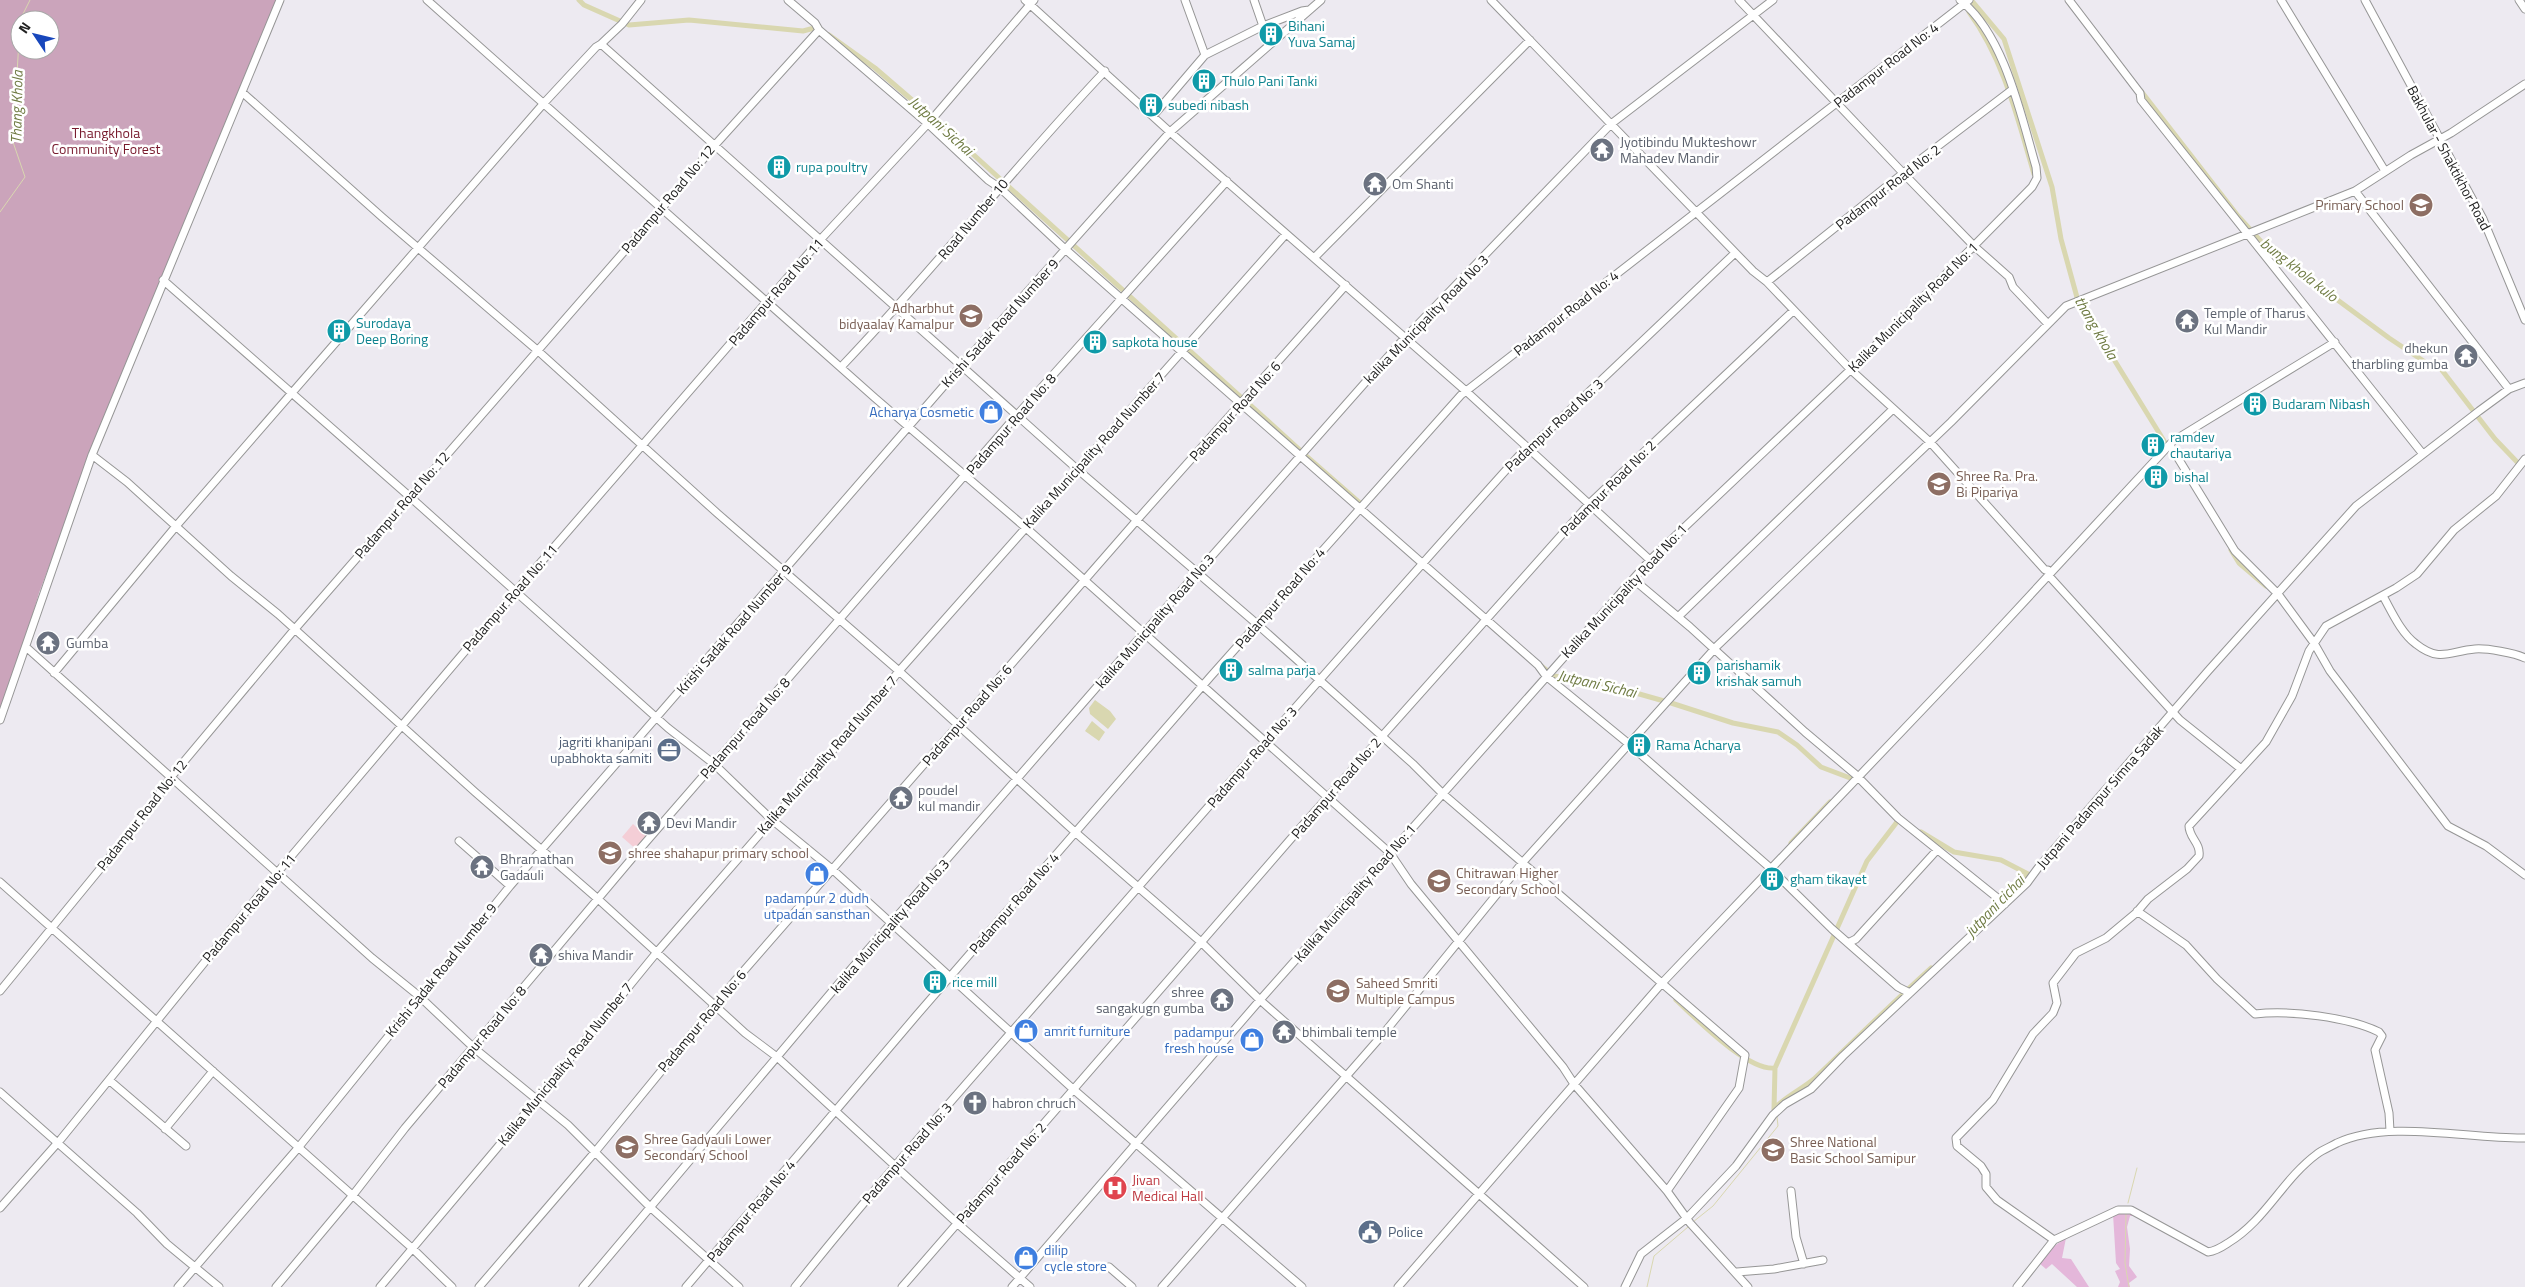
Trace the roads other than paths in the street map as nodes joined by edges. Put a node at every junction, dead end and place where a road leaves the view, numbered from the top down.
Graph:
1 (280, 0) edge
2 (428, 0) edge
3 (640, 0) edge
4 (788, 0) edge
5 (1185, 0) edge
6 (1254, 0) edge
7 (1321, 0) edge
8 (1491, 0) edge
9 (1739, 0) edge
10 (1773, 0) edge
11 (2069, 0) edge
12 (2281, 0) edge
13 (2365, 0) edge
14 (2519, 0) edge
15 (1965, 1) edge
16 (1030, 2) edge
17 (2525, 9) edge
18 (1309, 10) junction
19 (1753, 15) junction
20 (1263, 26) junction
21 (819, 30) junction
22 (1530, 40) junction
23 (601, 44) junction
24 (1205, 55) junction
25 (1105, 71) junction
26 (2525, 84) edge
27 (2011, 91) junction
28 (243, 93) junction
29 (544, 103) junction
30 (1836, 103) junction
31 (1153, 116) junction
32 (926, 122) junction
33 (1611, 124) junction
34 (1170, 132) junction
35 (2441, 140) junction
36 (715, 145) junction
37 (2385, 171) junction
38 (1904, 174) junction
39 (1227, 181) junction
40 (1000, 188) junction
41 (2355, 191) junction
42 (662, 208) junction
43 (1697, 213) junction
44 (2251, 233) junction
45 (1286, 234) junction
46 (821, 239) junction
47 (1974, 246) junction
48 (418, 248) junction
49 (1066, 249) junction
50 (1735, 253) junction
51 (1314, 258) junction
52 (163, 280) junction
53 (1767, 282) junction
54 (1346, 285) junction
55 (1122, 298) junction
56 (767, 301) junction
57 (896, 306) junction
58 (1793, 311) junction
59 (2525, 320) edge
60 (2048, 324) junction
61 (1405, 338) junction
62 (2336, 342) junction
63 (537, 350) junction
64 (1182, 351) junction
65 (962, 366) junction
66 (841, 367) junction
67 (1851, 370) junction
68 (2525, 383) edge
69 (2509, 389) junction
70 (1466, 392) junction
71 (293, 394) junction
72 (1241, 404) junction
73 (1893, 409) junction
74 (1017, 416) junction
75 (908, 427) junction
76 (1930, 442) junction
77 (642, 446) junction
78 (2168, 447) junction
79 (1527, 449) junction
80 (2422, 453) junction
81 (92, 455) junction
82 (1301, 457) junction
83 (2525, 459) edge
84 (1077, 469) junction
85 (965, 476) junction
86 (409, 496) junction
87 (1589, 504) junction
88 (1360, 508) junction
89 (1137, 520) junction
90 (177, 525) junction
91 (1025, 527) junction
92 (1650, 560) junction
93 (1424, 564) junction
94 (783, 571) junction
95 (2049, 571) junction
96 (1197, 573) junction
97 (1633, 579) junction
98 (1084, 581) junction
99 (516, 591) junction
100 (2278, 594) junction
101 (2382, 596) junction
102 (1678, 617) junction
103 (1485, 619) junction
104 (839, 620) junction
105 (1257, 624) junction
106 (294, 630) junction
107 (1142, 634) junction
108 (2314, 643) junction
109 (26, 647) junction
110 (1714, 649) junction
111 (2525, 658) edge
112 (899, 671) junction
113 (54, 673) junction
114 (1546, 676) junction
115 (1318, 681) junction
116 (1202, 687) junction
117 (2171, 709) junction
118 (658, 717) junction
119 (0, 720) edge
120 (957, 725) junction
121 (401, 726) junction
122 (1382, 736) junction
123 (1264, 743) junction
124 (1629, 744) junction
125 (714, 764) junction
126 (2240, 768) junction
127 (1857, 776) junction
128 (171, 777) junction
129 (1018, 780) junction
130 (1443, 794) junction
131 (1327, 798) junction
132 (771, 819) junction
133 (1075, 832) junction
134 (459, 841) dead end
135 (1937, 850) junction
136 (541, 851) junction
137 (1390, 853) junction
138 (1523, 862) junction
139 (833, 870) junction
140 (1771, 870) junction
141 (278, 873) junction
142 (2525, 875) edge
143 (0, 882) edge
144 (510, 886) junction
145 (1138, 887) junction
146 (598, 899) junction
147 (2005, 904) junction
148 (2137, 911) junction
149 (892, 924) junction
150 (52, 928) junction
151 (1458, 941) junction
152 (1201, 942) junction
153 (1848, 943) junction
154 (656, 952) junction
155 (951, 976) junction
156 (1660, 983) junction
157 (0, 991) edge
158 (1910, 993) junction
159 (419, 996) junction
160 (1260, 1000) junction
161 (716, 1005) junction
162 (156, 1022) junction
163 (1010, 1033) junction
164 (474, 1048) junction
165 (777, 1057) junction
166 (213, 1071) junction
167 (1346, 1077) junction
168 (109, 1080) junction
169 (1574, 1084) junction
170 (1073, 1089) junction
171 (0, 1092) edge
172 (536, 1100) junction
173 (836, 1111) junction
174 (165, 1128) junction
175 (2390, 1131) junction
176 (2525, 1138) edge
177 (1136, 1143) junction
178 (57, 1144) junction
179 (186, 1146) dead end
180 (298, 1148) junction
181 (595, 1152) junction
182 (895, 1166) junction
183 (1668, 1191) junction
184 (1792, 1191) dead end
185 (1478, 1193) junction
186 (353, 1195) junction
187 (650, 1207) junction
188 (0, 1208) edge
189 (1224, 1218) junction
190 (1687, 1218) junction
191 (958, 1224) junction
192 (2054, 1240) junction
193 (413, 1249) junction
194 (709, 1259) junction
195 (1823, 1260) dead end
196 (1804, 1264) junction
197 (196, 1266) junction
198 (1109, 1268) dead end
199 (1737, 1272) junction
200 (1020, 1278) junction
201 (178, 1287) edge
202 (219, 1287) edge
203 (276, 1287) edge
204 (380, 1287) edge
205 (452, 1287) edge
206 (479, 1287) edge
207 (584, 1287) edge
208 (686, 1287) edge
209 (739, 1287) edge
210 (794, 1287) edge
211 (902, 1287) edge
212 (1012, 1287) edge
213 (1030, 1287) edge
214 (1132, 1287) edge
215 (1162, 1287) edge
216 (1302, 1287) edge
217 (1398, 1287) edge
218 (1584, 1287) edge
219 (1625, 1287) edge
220 (1748, 1287) edge
221 (2017, 1287) edge

1 - 28 street
2 - 29 street
3 - 23 street
4 - 21 street
5 - 24 street
6 - 20 street
7 - 18 street, Krishi Sadak Road Number 9
8 - 22 street
9 - 19 street
10 - 19 street, kalika Municipality Road No.3
11 - 44 street
12 - 37 street
13 - 35 street, Bakhular - Shaktikhor Road
14 - 17 street
15 - 27 street, Kalika Municipality Road No: 1
15 - 30 street, Padampur Road No: 4
16 - 25 street
16 - 32 street, Padampur Road No: 11
18 - 20 street
18 - 34 street, Krishi Sadak Road Number 9
19 - 30 street
19 - 33 street, kalika Municipality Road No.3
20 - 24 street
21 - 32 street
21 - 36 street, Padampur Road No: 12
22 - 33 street
22 - 51 street
23 - 29 street
23 - 36 street
24 - 31 street
25 - 31 street
25 - 40 street, Road Number 10
26 - 35 street
27 - 38 street, Padampur Road No: 2
27 - 47 street, Kalika Municipality Road No: 1
28 - 48 street
28 - 52 street
29 - 42 street
29 - 48 street
30 - 38 street
30 - 43 street, Padampur Road No: 4
31 - 34 street
32 - 40 street
32 - 46 street, Padampur Road No: 11
33 - 43 street
33 - 61 street, kalika Municipality Road No.3
34 - 39 street
34 - 49 street, Krishi Sadak Road Number 9
35 - 37 street
35 - 59 street, Bakhular - Shaktikhor Road
36 - 42 street, Padampur Road No: 12
36 - 46 street
37 - 41 street
38 - 47 street
38 - 53 street, Padampur Road No: 2
39 - 45 street
39 - 55 street, Padampur Road No: 8
40 - 49 street
40 - 57 street, Road Number 10
41 - 44 street
41 - 69 street
42 - 56 street
42 - 63 street, Padampur Road No: 12
43 - 50 street
43 - 70 street, Padampur Road No: 4
44 - 60 street
44 - 62 street
45 - 51 street
45 - 64 street, Kalika Municipality Road Number 7
46 - 56 street, Padampur Road No: 11
46 - 57 street
47 - 60 street
47 - 67 street, Kalika Municipality Road No: 1
48 - 63 street
48 - 71 street
49 - 55 street
49 - 65 street, Krishi Sadak Road Number 9
50 - 53 street
50 - 79 street, Padampur Road No: 3
51 - 54 street
52 - 71 street
52 - 81 street
53 - 58 street
54 - 61 street
54 - 72 street, Padampur Road No: 6
55 - 64 street
55 - 74 street, Padampur Road No: 8
56 - 66 street
56 - 77 street, Padampur Road No: 11
57 - 65 street
57 - 66 street, Road Number 10
58 - 67 street
58 - 87 street, Padampur Road No: 2
60 - 76 street
61 - 70 street
61 - 82 street, kalika Municipality Road No.3
62 - 78 street
62 - 80 street
63 - 77 street
63 - 86 street, Padampur Road No: 12
64 - 72 street
64 - 84 street, Kalika Municipality Road Number 7
65 - 74 street
65 - 75 street, Krishi Sadak Road Number 9
66 - 75 street
67 - 73 street
67 - 92 street, Kalika Municipality Road No: 1
68 - 69 street, Jutpani Padampur Simna Sadak
69 - 80 street, Jutpani Padampur Simna Sadak
70 - 79 street
70 - 88 street, Padampur Road No: 4
71 - 86 street
71 - 90 street
72 - 82 street
72 - 89 street, Padampur Road No: 6
73 - 76 street
73 - 102 street
74 - 84 street
74 - 85 street, Padampur Road No: 8
75 - 85 street
75 - 94 street, Krishi Sadak Road Number 9
76 - 95 street
76 - 110 street
77 - 94 street
77 - 99 street, Padampur Road No: 11
78 - 95 street
78 - 100 street
79 - 87 street
79 - 93 street, Padampur Road No: 3
80 - 100 street, Jutpani Padampur Simna Sadak
81 - 90 street
81 - 109 street
82 - 88 street
82 - 96 street, kalika Municipality Road No.3
83 - 101 street
84 - 89 street
84 - 91 street, Kalika Municipality Road Number 7
85 - 91 street
85 - 104 street, Padampur Road No: 8
86 - 99 street
86 - 106 street, Padampur Road No: 12
87 - 92 street
87 - 103 street, Padampur Road No: 2
88 - 93 street
88 - 105 street, Padampur Road No: 4
89 - 96 street
89 - 98 street, Padampur Road No: 6
90 - 106 street
90 - 113 street
91 - 98 street
91 - 112 street, Kalika Municipality Road Number 7
92 - 97 street, Kalika Municipality Road No: 1
93 - 103 street
93 - 115 street, Padampur Road No: 3
94 - 104 street
94 - 118 street, Krishi Sadak Road Number 9
95 - 117 street
95 - 127 street
96 - 105 street
96 - 107 street, kalika Municipality Road No.3
97 - 102 street
97 - 114 street, Kalika Municipality Road No: 1
98 - 107 street
98 - 120 street, Padampur Road No: 6
99 - 118 street
99 - 121 street, Padampur Road No: 11
100 - 108 street
100 - 117 street, Jutpani Padampur Simna Sadak
101 - 108 street
101 - 111 street
102 - 110 street
103 - 114 street
103 - 122 street, Padampur Road No: 2
104 - 112 street
104 - 125 street, Padampur Road No: 8
105 - 115 street
105 - 116 street, Padampur Road No: 4
106 - 121 street
106 - 128 street, Padampur Road No: 12
107 - 116 street
107 - 129 street, kalika Municipality Road No.3
108 - 126 street
108 - 142 street
109 - 113 street
109 - 119 street
110 - 124 street
110 - 127 street
112 - 120 street
112 - 132 street, Kalika Municipality Road Number 7
113 - 128 street
114 - 124 street
114 - 130 street, Kalika Municipality Road No: 1
115 - 122 street
115 - 123 street, Padampur Road No: 3
116 - 123 street
116 - 133 street, Padampur Road No: 4
117 - 126 street
117 - 147 street, Jutpani Padampur Simna Sadak
118 - 125 street
118 - 136 street, Krishi Sadak Road Number 9
120 - 129 street
120 - 139 street, Padampur Road No: 6
121 - 136 street
121 - 141 street, Padampur Road No: 11
122 - 130 street
122 - 131 street, Padampur Road No: 2
123 - 131 street
123 - 145 street, Padampur Road No: 3
124 - 138 street
124 - 140 street
125 - 132 street
125 - 146 street, Padampur Road No: 8
126 - 148 street
127 - 135 street
127 - 140 street
128 - 141 street
128 - 150 street, Padampur Road No: 12
129 - 133 street
129 - 149 street, kalika Municipality Road No.3
130 - 137 street, Kalika Municipality Road No: 1
130 - 138 street
131 - 137 street
131 - 152 street, Padampur Road No: 2
132 - 139 street
132 - 154 street, Kalika Municipality Road Number 7
133 - 145 street
133 - 155 street, Padampur Road No: 4
134 - 144 street
135 - 147 street
135 - 153 street
136 - 144 street, Krishi Sadak Road Number 9
136 - 146 street
137 - 151 street
137 - 160 street, Kalika Municipality Road No: 1
138 - 151 street
138 - 156 street
139 - 149 street
139 - 161 street, Padampur Road No: 6
140 - 153 street
140 - 156 street
141 - 159 street
141 - 162 street, Padampur Road No: 11
143 - 150 street
144 - 159 street, Krishi Sadak Road Number 9
145 - 152 street
145 - 163 street, Padampur Road No: 3
146 - 154 street
146 - 164 street, Padampur Road No: 8
147 - 158 street, Jutpani Padampur Simna Sadak
148 - 175 street
148 - 192 street
149 - 155 street
149 - 165 street, kalika Municipality Road No.3
150 - 157 street, Padampur Road No: 12
150 - 162 street
151 - 167 street
151 - 169 street
152 - 160 street
152 - 170 street, Padampur Road No: 2
153 - 158 street
154 - 161 street
154 - 172 street, Kalika Municipality Road Number 7
155 - 163 street
155 - 173 street, Padampur Road No: 4
156 - 169 street
156 - 183 street
158 - 190 street, Jutpani Padampur Simna Sadak
159 - 164 street
159 - 180 street, Krishi Sadak Road Number 9
160 - 167 street
160 - 177 street, Kalika Municipality Road No: 1
161 - 165 street
161 - 181 street, Padampur Road No: 6
162 - 166 street
162 - 168 street, Padampur Road No: 11
163 - 170 street
163 - 182 street, Padampur Road No: 3
164 - 172 street
164 - 186 street, Padampur Road No: 8
165 - 173 street
165 - 187 street, kalika Municipality Road No.3
166 - 174 street
166 - 180 street
167 - 185 street
167 - 189 street
168 - 174 street
168 - 178 street, Padampur Road No: 11
169 - 183 street
169 - 185 street
170 - 177 street
170 - 191 street, Padampur Road No: 2
171 - 178 street
172 - 181 street
172 - 193 street, Kalika Municipality Road Number 7
173 - 182 street
173 - 194 street, Padampur Road No: 4
174 - 179 street
175 - 176 street
175 - 192 street
177 - 189 street
177 - 200 street, Kalika Municipality Road No: 1
178 - 188 street, Padampur Road No: 11
178 - 197 street
180 - 186 street
180 - 197 street, Krishi Sadak Road Number 9
181 - 187 street
181 - 206 street, Padampur Road No: 6
182 - 191 street
182 - 210 street, Padampur Road No: 3
183 - 190 street
184 - 196 street
185 - 217 street
185 - 218 street
186 - 193 street
186 - 203 street, Padampur Road No: 8
187 - 194 street
187 - 207 street, kalika Municipality Road No.3
189 - 215 street
189 - 216 street
190 - 199 street
190 - 219 street, Jutpani Padampur Simna Sadak
191 - 200 street
191 - 211 street, Padampur Road No: 2
192 - 221 street
193 - 204 street, Kalika Municipality Road Number 7
193 - 205 street
194 - 208 street, Padampur Road No: 4
194 - 209 street
195 - 196 street
196 - 199 street
197 - 201 street, Krishi Sadak Road Number 9
197 - 202 street
198 - 214 street
199 - 220 street
200 - 212 street, Kalika Municipality Road No: 1
200 - 213 street

